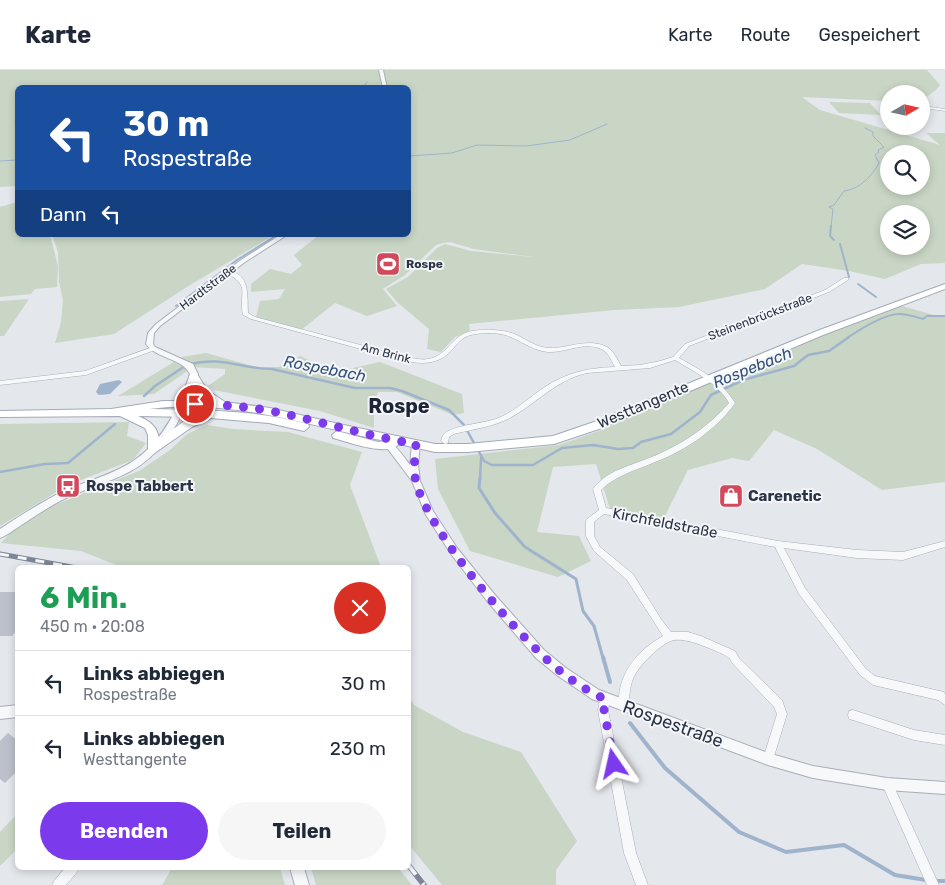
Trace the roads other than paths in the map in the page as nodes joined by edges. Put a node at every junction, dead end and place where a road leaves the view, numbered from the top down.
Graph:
1 (381, 70) edge
2 (384, 85) edge
3 (930, 108) edge
4 (945, 110) edge
5 (281, 237) edge
6 (228, 272) junction
7 (846, 278) dead end
8 (945, 286) edge
9 (153, 349) junction
10 (675, 358) junction
11 (618, 367) junction
12 (189, 368) junction
13 (707, 379) junction
14 (0, 383) edge
15 (229, 405) junction
16 (179, 408) junction
17 (115, 411) junction
18 (0, 414) edge
19 (216, 414) junction
20 (445, 441) dead end
21 (388, 444) junction
22 (416, 444) junction
23 (153, 450) junction
24 (416, 481) junction
25 (603, 511) junction
26 (0, 534) edge
27 (778, 544) junction
28 (945, 544) edge
29 (669, 637) junction
30 (943, 697) edge
31 (605, 699) junction
32 (623, 705) junction
33 (15, 711) edge
34 (0, 712) edge
35 (853, 716) dead end
36 (945, 740) edge
37 (768, 759) junction
38 (887, 784) junction
39 (945, 788) edge
40 (71, 870) edge
41 (298, 870) edge
42 (58, 885) edge
43 (302, 885) edge
44 (642, 885) edge
45 (933, 885) edge

1 - 2 street
3 - 4 street
5 - 6 street, Hardtstraße
6 - 9 street, Hardtstraße
6 - 11 street, Am Brink
7 - 10 street, Steinenbrückstraße
8 - 13 main road, Westtangente
9 - 12 street
9 - 14 street
10 - 11 street, Steinenbrückstraße
10 - 13 street
11 - 20 street, Steinenbrückstraße
12 - 15 main road
12 - 16 street
13 - 22 main road, Westtangente
13 - 25 street, Kirchfeldstraße
15 - 16 main road, Westtangente
15 - 22 main road, Westtangente
16 - 17 main road, Westtangente
16 - 19 main road, Westtangente
16 - 23 street
17 - 18 main road, Westtangente
17 - 23 main road
19 - 21 main road, Westtangente
19 - 23 main road
21 - 22 main road, Westtangente
21 - 24 street
22 - 24 street, Rospestraße
23 - 26 street
24 - 31 street, Rospestraße
25 - 27 street, Kirchfeldstraße
25 - 29 street
27 - 28 street, Kirchfeldstraße
27 - 30 street
29 - 32 street
29 - 37 street
31 - 32 street, Rospestraße
31 - 44 street
32 - 37 street, Rospestraße
33 - 34 street
35 - 36 street
37 - 38 street, Rospestraße
38 - 39 street, Rospestraße
38 - 45 street
40 - 42 street
41 - 43 street

